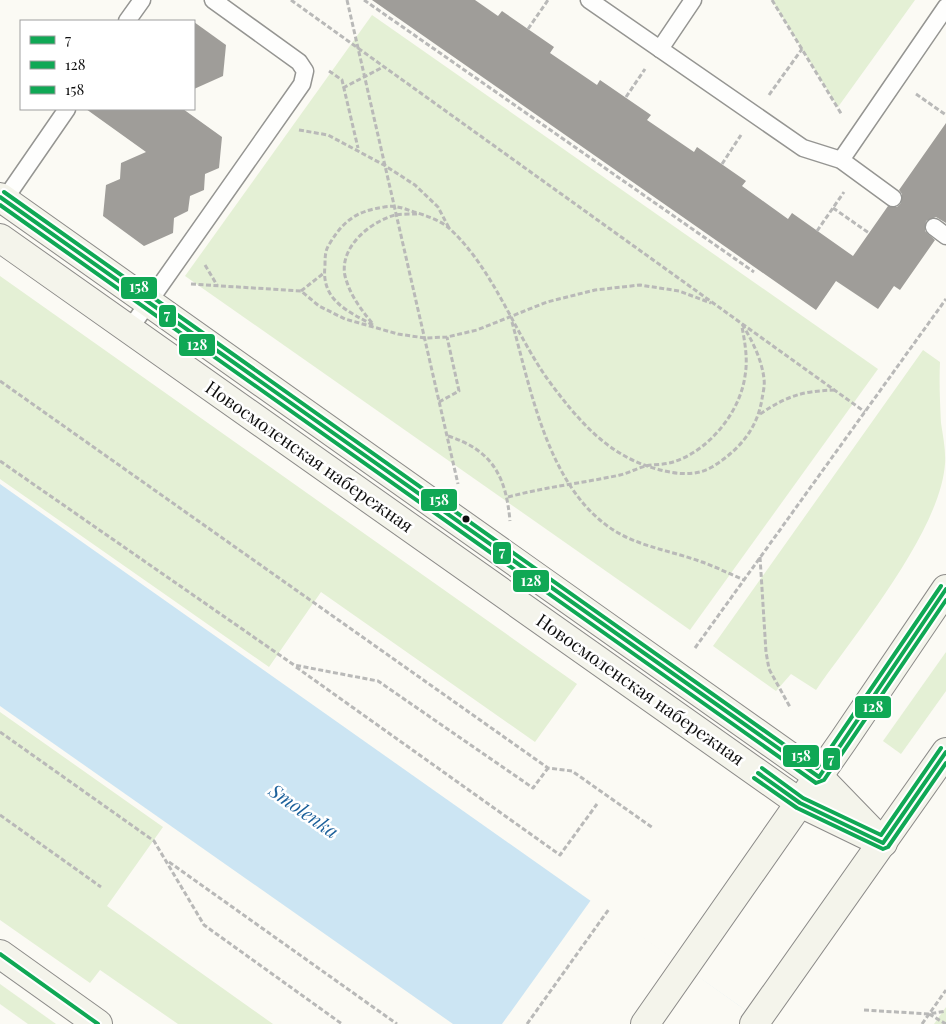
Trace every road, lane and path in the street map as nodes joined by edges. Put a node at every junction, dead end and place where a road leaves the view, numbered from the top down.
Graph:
1 (142, 0) edge
2 (213, 0) edge
3 (290, 0) edge
4 (346, 0) edge
5 (364, 0) edge
6 (548, 0) edge
7 (589, 0) edge
8 (693, 0) edge
9 (772, 0) edge
10 (946, 7) edge
11 (128, 20) edge
12 (528, 29) dead end
13 (357, 48) junction
14 (660, 49) junction
15 (802, 49) junction
16 (299, 62) junction
17 (384, 67) junction
18 (364, 77) junction
19 (896, 80) junction
20 (343, 88) junction
21 (626, 97) dead end
22 (66, 110) edge
23 (946, 115) edge
24 (755, 116) junction
25 (271, 129) junction
26 (856, 137) junction
27 (358, 149) junction
28 (840, 160) junction
29 (384, 164) junction
30 (722, 164) dead end
31 (857, 173) junction
32 (894, 198) dead end
33 (1, 201) edge
34 (394, 205) junction
35 (833, 208) junction
36 (421, 214) junction
37 (396, 215) junction
38 (449, 228) junction
39 (817, 231) dead end
40 (869, 233) dead end
41 (0, 238) edge
42 (324, 272) junction
43 (754, 272) dead end
44 (190, 284) dead end
45 (301, 291) junction
46 (946, 299) edge
47 (149, 302) junction
48 (716, 305) junction
49 (510, 316) junction
50 (742, 324) junction
51 (373, 326) junction
52 (129, 330) junction
53 (447, 337) junction
54 (425, 338) junction
55 (0, 381) edge
56 (835, 390) junction
57 (439, 402) junction
58 (865, 412) junction
59 (759, 414) junction
60 (448, 436) junction
61 (0, 461) edge
62 (645, 466) junction
63 (569, 484) junction
64 (459, 486) dead end
65 (508, 497) junction
66 (510, 521) dead end
67 (760, 557) junction
68 (744, 580) junction
69 (946, 589) edge
70 (695, 648) dead end
71 (294, 666) junction
72 (790, 707) dead end
73 (0, 732) edge
74 (946, 752) edge
75 (548, 768) junction
76 (819, 776) junction
77 (800, 803) junction
78 (597, 804) dead end
79 (0, 815) edge
80 (652, 828) dead end
81 (883, 843) junction
82 (166, 860) junction
83 (101, 887) dead end
84 (609, 909) dead end
85 (0, 954) edge
86 (946, 990) edge
87 (864, 1010) dead end
88 (946, 1011) edge
89 (929, 1014) junction
90 (757, 1019) edge
91 (98, 1024) edge
92 (342, 1024) edge
93 (397, 1024) edge
94 (527, 1024) edge
95 (645, 1024) edge
96 (922, 1024) edge
97 (946, 1024) edge

1 - 11 lane
2 - 16 lane
3 - 13 path
4 - 13 path
5 - 43 path
6 - 12 path
7 - 14 lane
8 - 14 lane
9 - 15 path
10 - 19 lane
13 - 17 path
13 - 18 path
14 - 21 path
14 - 24 lane
15 - 24 path
15 - 26 path
16 - 20 path
16 - 25 lane
17 - 18 path
17 - 48 path
18 - 20 path
18 - 29 path
19 - 23 path
19 - 26 lane
20 - 27 path
22 - 33 lane
24 - 28 lane
24 - 30 path
25 - 27 path
25 - 47 lane
26 - 28 lane
27 - 29 path
28 - 31 lane
29 - 34 path
29 - 38 path
31 - 32 lane
31 - 35 path
33 - 47 street, Новосмоленская набережная
34 - 36 path
34 - 37 path
34 - 42 path
35 - 39 path
35 - 40 path
36 - 37 path
36 - 38 path
37 - 51 path
37 - 54 path
38 - 49 path
41 - 52 street, Новосмоленская набережная
42 - 45 path
42 - 51 path
44 - 45 path
45 - 51 path
46 - 58 path
47 - 52 lane
47 - 76 street, Новосмоленская набережная
48 - 49 path
48 - 50 path
49 - 53 path
49 - 62 path
49 - 63 path
50 - 56 path
50 - 59 path
50 - 62 path
51 - 54 path
52 - 77 street, Новосмоленская набережная
53 - 54 path
53 - 57 path
54 - 57 path
55 - 75 path
56 - 58 path
56 - 59 path
57 - 60 path
58 - 67 path
59 - 62 path
60 - 64 path
60 - 65 path
61 - 71 path
62 - 63 path
63 - 65 path
63 - 68 path
65 - 66 path
67 - 68 path
67 - 72 path
68 - 70 path
69 - 76 street
71 - 75 path
71 - 78 path
73 - 82 path
74 - 81 street
75 - 80 path
76 - 77 street
76 - 81 street, Новосмоленская набережная
77 - 81 street, Новосмоленская набережная
77 - 95 street
79 - 83 path
81 - 90 street
82 - 92 path
82 - 93 path
84 - 94 path
85 - 91 street
86 - 89 path
87 - 89 path
88 - 89 path
89 - 96 path
89 - 97 path

